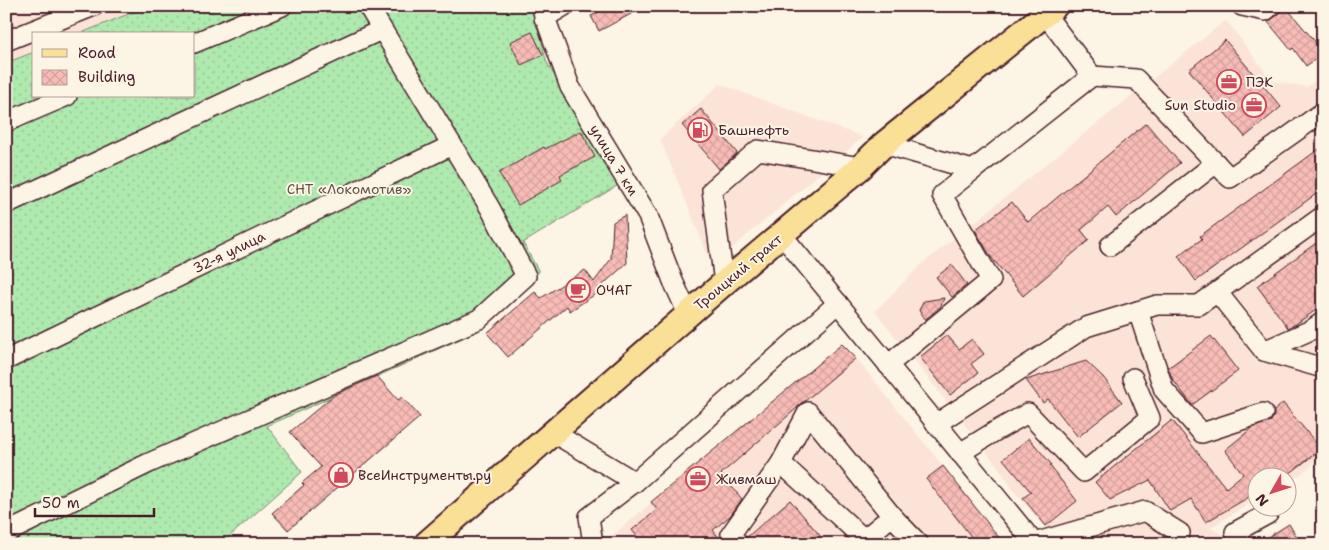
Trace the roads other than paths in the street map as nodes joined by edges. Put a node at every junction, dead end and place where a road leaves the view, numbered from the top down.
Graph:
1 (94, 6) edge
2 (282, 6) edge
3 (368, 6) edge
4 (564, 6) edge
5 (1242, 6) edge
6 (1271, 6) edge
7 (1050, 10) edge
8 (543, 12) edge
9 (381, 30) junction
10 (6, 41) edge
11 (195, 43) edge
12 (1092, 76) junction
13 (62, 98) edge
14 (1323, 112) edge
15 (6, 122) edge
16 (884, 144) junction
17 (452, 145) junction
18 (1216, 164) junction
19 (861, 167) junction
20 (973, 170) junction
21 (6, 204) edge
22 (1323, 216) edge
23 (782, 235) junction
24 (1110, 246) dead end
25 (724, 283) junction
26 (1218, 293) junction
27 (838, 303) junction
28 (1138, 311) junction
29 (688, 314) junction
30 (1323, 322) edge
31 (1264, 351) junction
32 (6, 360) edge
33 (888, 365) junction
34 (1323, 368) edge
35 (1134, 378) dead end
36 (1263, 413) dead end
37 (936, 424) junction
38 (554, 433) junction
39 (960, 453) junction
40 (781, 462) junction
41 (635, 482) junction
42 (892, 516) junction
43 (1261, 518) edge
44 (1180, 533) dead end
45 (6, 534) edge
46 (861, 541) edge
47 (1035, 543) edge
48 (426, 544) edge
49 (592, 544) edge
50 (738, 544) edge
51 (920, 544) edge
52 (1241, 544) edge

1 - 10 street
2 - 11 street
3 - 9 street
4 - 8 street
5 - 6 street
7 - 12 street
7 - 16 main road, Троицкий тракт
8 - 29 street, улица 7 км
9 - 17 street
9 - 21 street
12 - 18 street
12 - 20 street
13 - 15 street
14 - 18 street
16 - 19 main road, Троицкий тракт
16 - 20 street
17 - 32 street, 32-я улица
17 - 45 street
18 - 24 street
19 - 23 main road, Троицкий тракт
19 - 25 street
20 - 33 street
22 - 26 street
23 - 25 main road, Троицкий тракт
23 - 27 street
25 - 29 main road, Троицкий тракт
26 - 28 street
26 - 31 street
27 - 33 street
27 - 41 street
28 - 36 street
28 - 37 street
29 - 38 main road, Троицкий тракт
30 - 31 street
31 - 34 street
33 - 37 street
35 - 39 street
37 - 39 street
38 - 41 street
38 - 48 main road, Троицкий тракт
39 - 47 street
40 - 42 street
40 - 46 street
40 - 50 street
41 - 49 street
42 - 46 street
42 - 51 street
43 - 52 street
44 - 47 street

